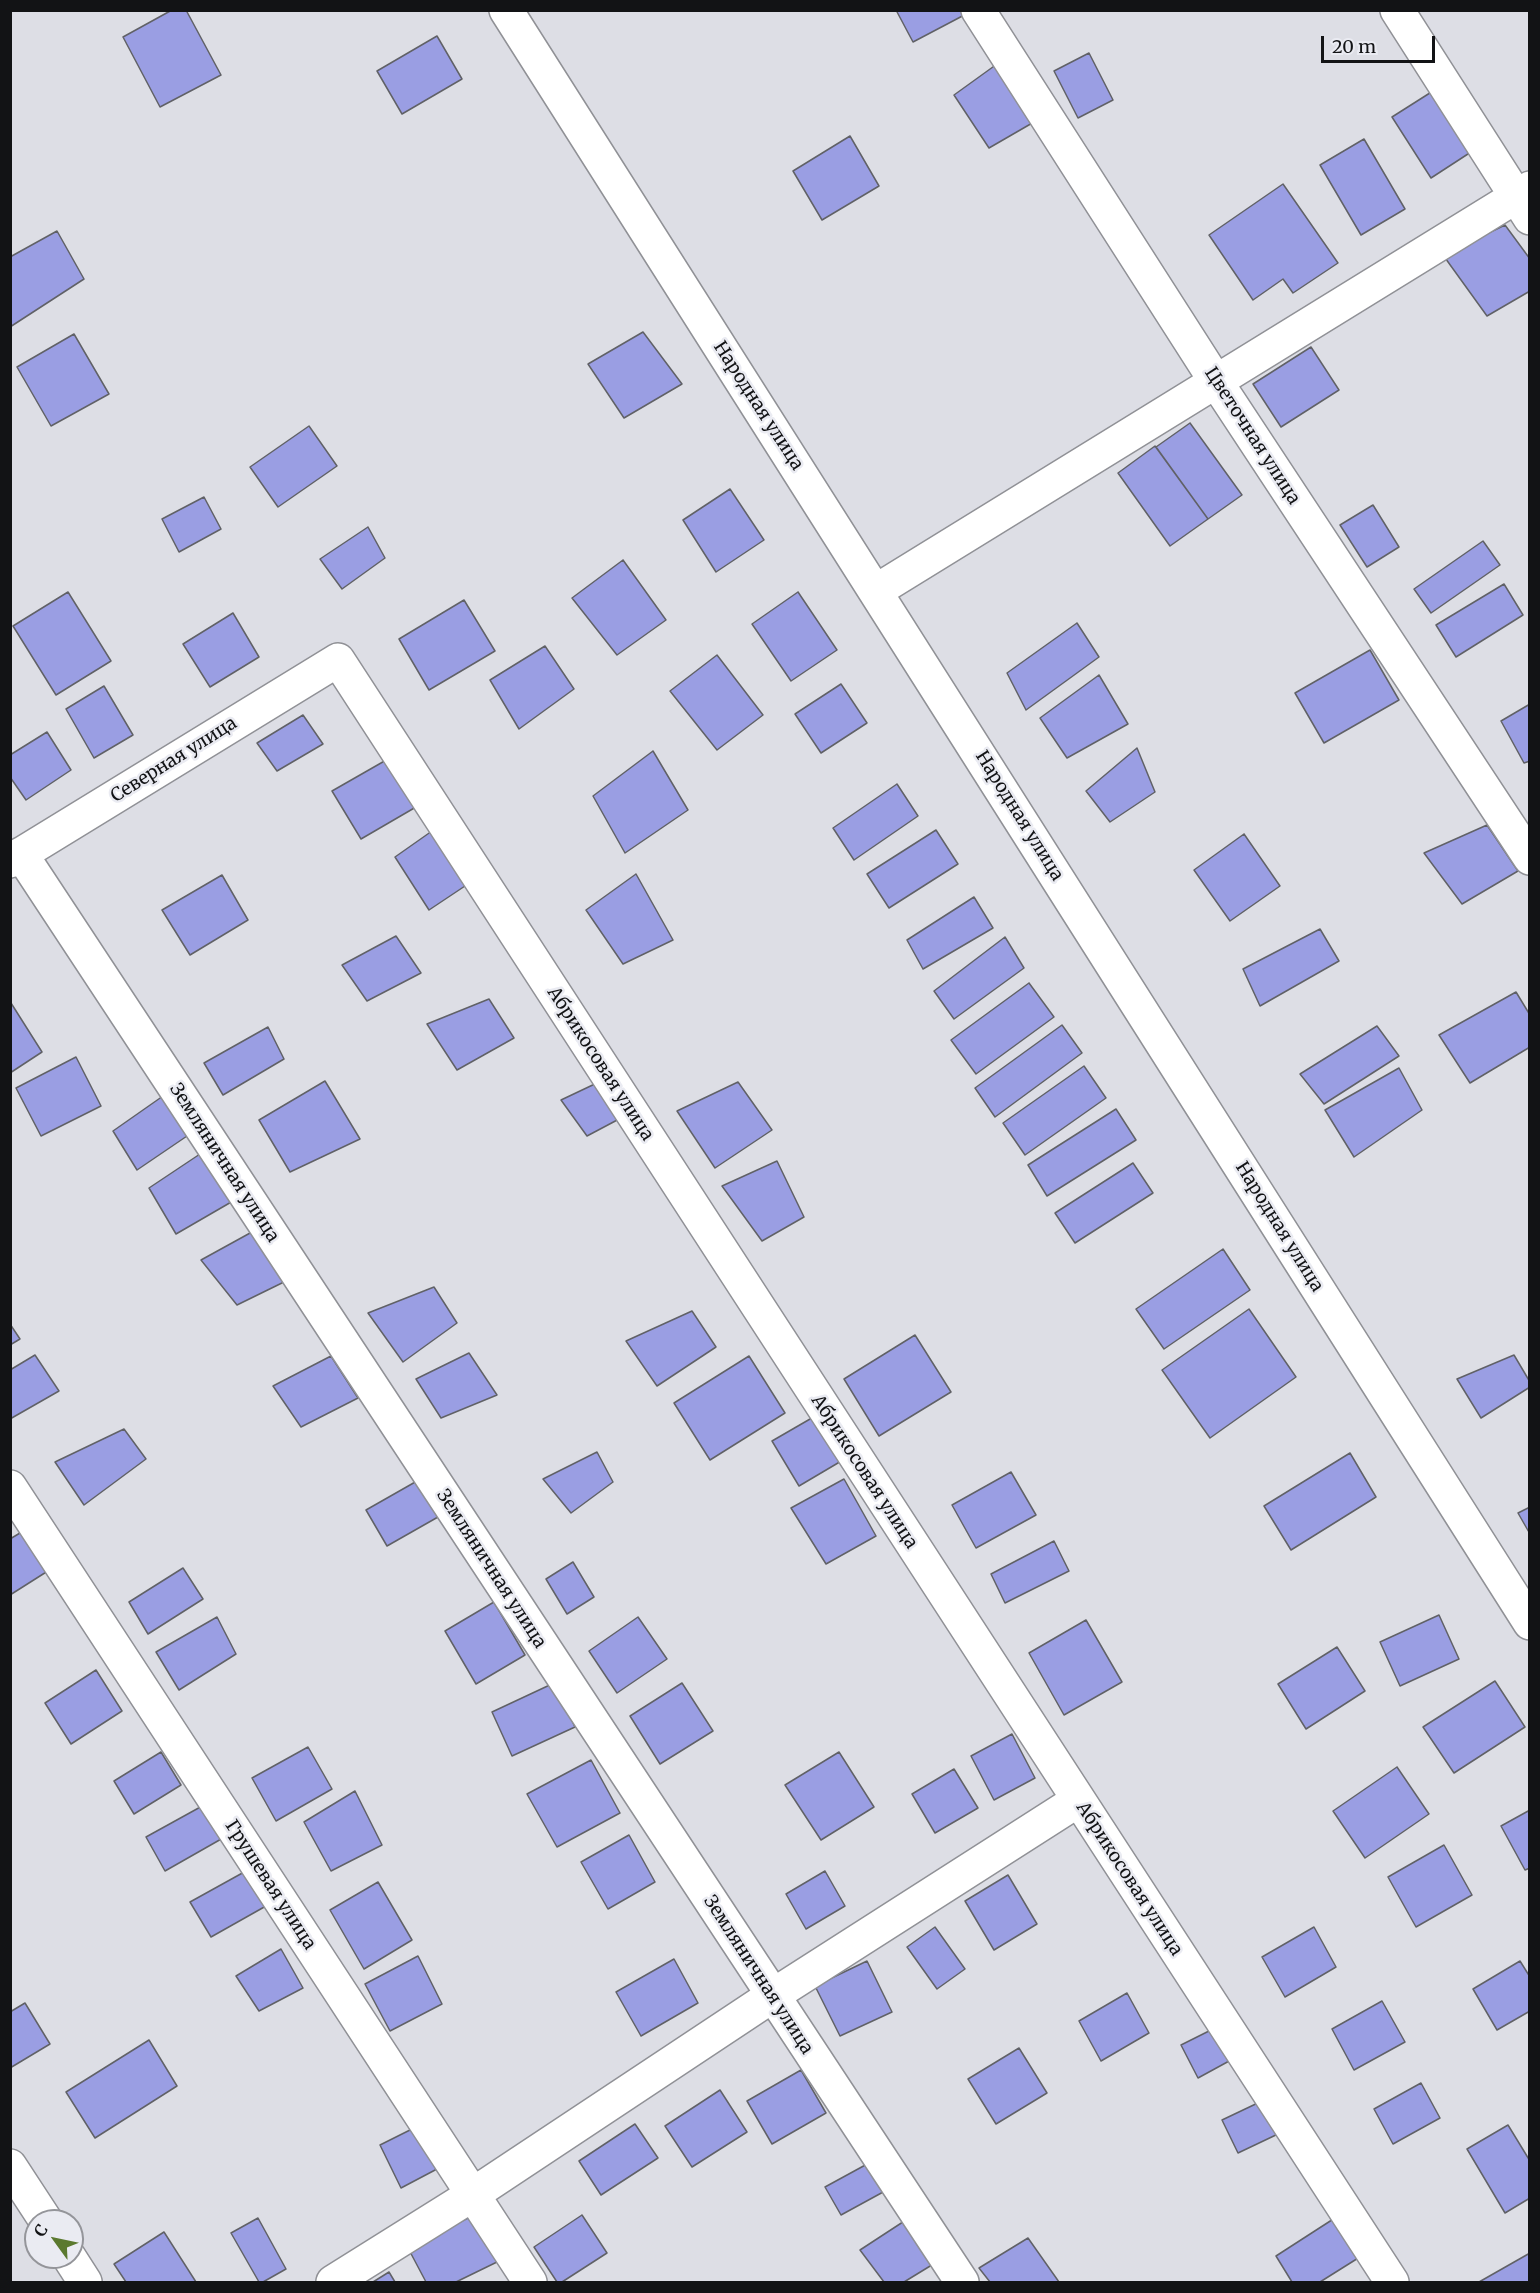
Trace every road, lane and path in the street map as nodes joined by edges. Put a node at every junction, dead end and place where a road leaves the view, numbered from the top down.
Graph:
1 (506, 10) edge
2 (978, 10) edge
3 (1397, 10) edge
4 (1525, 201) edge
5 (1215, 380) junction
6 (876, 591) junction
7 (338, 660) joint
8 (16, 858) edge
9 (1530, 858) edge
10 (10, 1487) edge
11 (1530, 1623) edge
12 (1077, 1801) junction
13 (772, 1996) junction
14 (10, 2166) edge
15 (472, 2195) junction
16 (38, 2209) edge
17 (76, 2269) edge
18 (85, 2283) edge
19 (333, 2283) edge
20 (530, 2283) edge
21 (962, 2283) edge
22 (1392, 2283) edge

1 - 6 street, Народная улица
2 - 5 street, Цветочная улица
3 - 4 street
4 - 5 street
5 - 6 street
5 - 9 street, Цветочная улица
6 - 11 street, Народная улица
7 - 8 street, Северная улица
7 - 12 street, Абрикосовая улица
8 - 13 street, Земляничная улица
10 - 15 street, Грушевая улица
12 - 13 street
12 - 22 street, Абрикосовая улица
13 - 15 street
13 - 21 street, Земляничная улица
14 - 16 street
15 - 19 street
15 - 20 street, Грушевая улица
17 - 18 street

